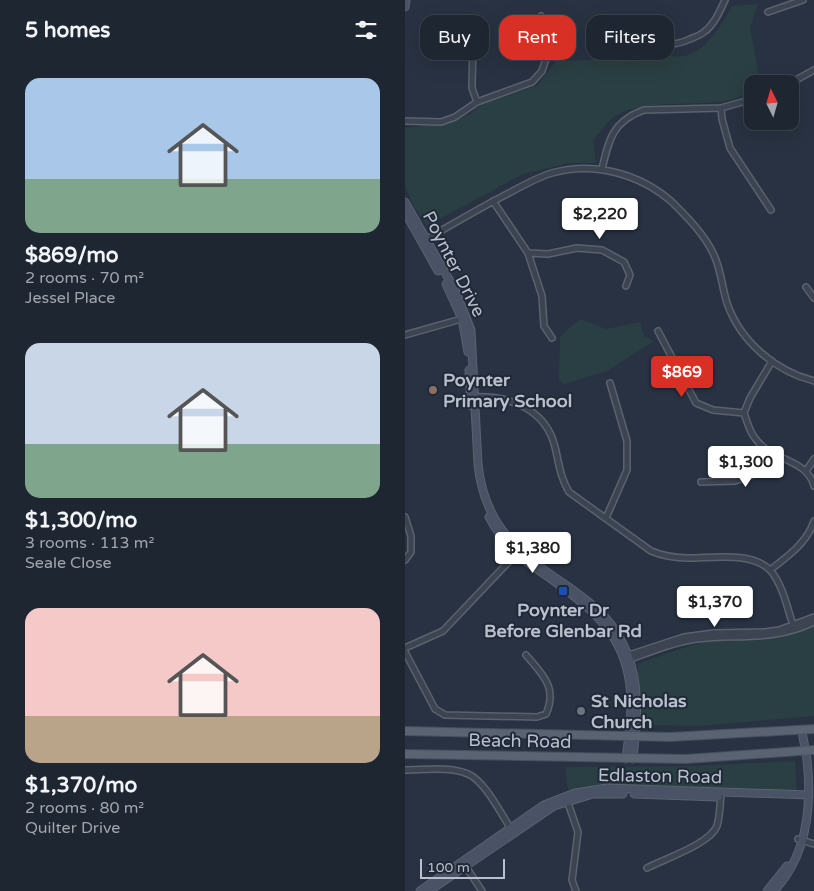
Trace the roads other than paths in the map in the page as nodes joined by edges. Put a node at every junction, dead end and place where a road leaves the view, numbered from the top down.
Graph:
1 (406, 0) edge
2 (725, 0) edge
3 (803, 0) edge
4 (405, 7) edge
5 (768, 12) dead end
6 (674, 44) edge
7 (473, 60) edge
8 (547, 60) edge
9 (814, 70) edge
10 (799, 78) edge
11 (477, 102) junction
12 (744, 102) edge
13 (721, 108) junction
14 (405, 121) edge
15 (602, 169) junction
16 (493, 201) junction
17 (405, 202) edge
18 (771, 210) dead end
19 (405, 212) edge
20 (424, 241) junction
21 (528, 253) junction
22 (626, 286) dead end
23 (806, 287) dead end
24 (814, 298) edge
25 (465, 318) junction
26 (658, 331) dead end
27 (405, 335) edge
28 (552, 338) dead end
29 (772, 361) junction
30 (814, 381) edge
31 (611, 383) dead end
32 (473, 397) junction
33 (744, 413) junction
34 (774, 455) junction
35 (814, 459) edge
36 (806, 470) junction
37 (701, 482) dead end
38 (814, 486) edge
39 (405, 517) edge
40 (606, 518) junction
41 (814, 521) edge
42 (518, 552) junction
43 (405, 560) edge
44 (770, 570) junction
45 (814, 617) edge
46 (814, 622) edge
47 (793, 625) junction
48 (405, 650) edge
49 (525, 655) dead end
50 (626, 658) junction
51 (814, 729) edge
52 (802, 730) junction
53 (405, 731) edge
54 (632, 736) junction
55 (814, 750) edge
56 (804, 751) junction
57 (405, 754) edge
58 (630, 759) junction
59 (405, 770) edge
60 (721, 795) junction
61 (806, 797) junction
62 (567, 798) junction
63 (512, 830) junction
64 (800, 840) junction
65 (814, 844) edge
66 (464, 864) junction
67 (647, 868) dead end
68 (420, 891) edge
69 (429, 891) edge
70 (482, 891) edge
71 (576, 891) edge
72 (767, 891) edge
73 (774, 891) edge

1 - 4 street
2 - 6 street
3 - 5 street
7 - 11 street
8 - 11 street
9 - 10 street
11 - 14 street
12 - 13 street
13 - 15 street
13 - 18 street
15 - 16 street
15 - 29 street
16 - 20 street
16 - 21 street
17 - 20 street, Poynter Drive
19 - 20 street, Poynter Drive
20 - 25 street, Poynter Drive
21 - 22 street
21 - 28 street
23 - 24 street
25 - 27 street
25 - 32 street, Poynter Drive
26 - 33 street
29 - 30 street
29 - 33 street
31 - 40 street
32 - 40 street
32 - 42 street, Poynter Drive
33 - 34 street
34 - 36 street
34 - 37 street
35 - 36 street
36 - 38 street
39 - 43 street
40 - 44 street
41 - 44 street
42 - 48 street
42 - 50 street, Poynter Drive
44 - 47 street
45 - 47 street
46 - 50 street
47 - 50 street
48 - 49 street
50 - 54 street, Poynter Drive
51 - 52 main road, Beach Road
52 - 54 main road, Beach Road
52 - 56 street
53 - 54 main road, Beach Road
54 - 58 street, Poynter Drive
55 - 56 main road, Beach Road
56 - 58 main road, Beach Road
56 - 61 street
57 - 58 main road, Beach Road
59 - 63 street
60 - 61 street, Edlaston Road
60 - 62 street, Edlaston Road
60 - 67 street
61 - 64 street
62 - 63 street, Edlaston Road
62 - 71 street
63 - 66 street, Edlaston Road
64 - 65 street
64 - 72 street
64 - 73 street
66 - 68 street, Edlaston Road
66 - 69 street, Edlaston Road
66 - 70 street

